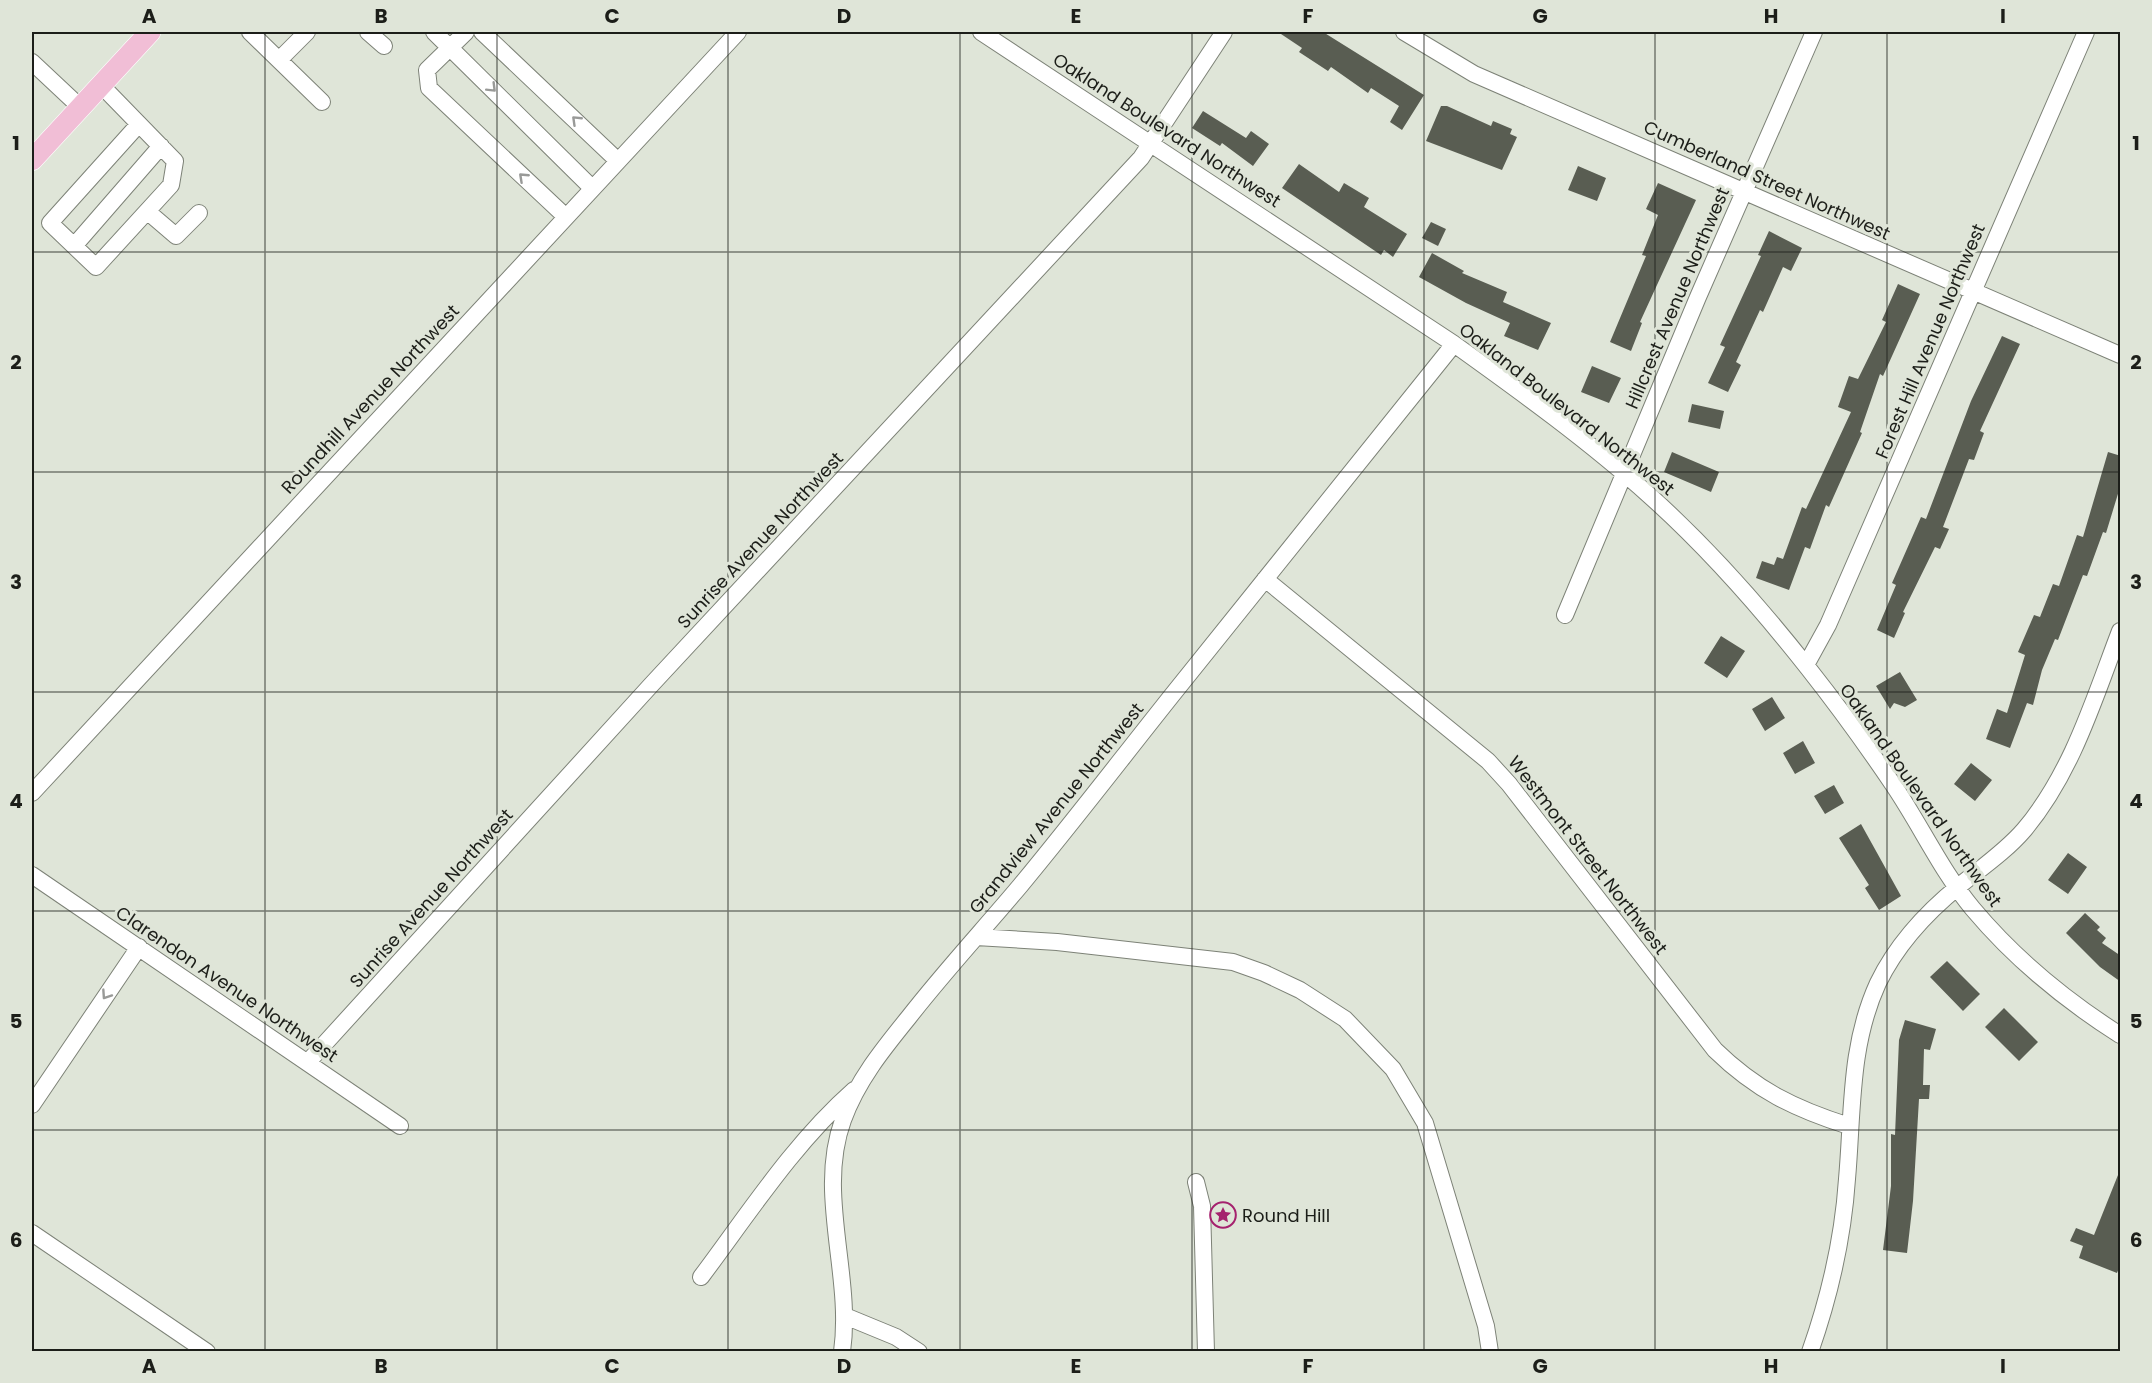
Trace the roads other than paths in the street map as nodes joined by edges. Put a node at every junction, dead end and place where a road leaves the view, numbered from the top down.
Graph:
1 (149, 32) edge
2 (250, 32) edge
3 (307, 32) edge
4 (368, 32) edge
5 (434, 32) edge
6 (466, 32) edge
7 (482, 32) edge
8 (738, 32) edge
9 (981, 32) edge
10 (1224, 32) edge
11 (1404, 32) edge
12 (1815, 32) edge
13 (2086, 32) edge
14 (384, 46) dead end
15 (450, 47) junction
16 (279, 60) junction
17 (32, 62) edge
18 (101, 85) junction
19 (322, 102) dead end
20 (80, 107) junction
21 (139, 124) junction
22 (1151, 144) junction
23 (161, 146) junction
24 (32, 160) edge
25 (618, 160) junction
26 (592, 188) junction
27 (1745, 191) junction
28 (148, 212) junction
29 (199, 213) dead end
30 (566, 217) junction
31 (74, 246) junction
32 (1973, 290) junction
33 (1454, 344) junction
34 (2121, 355) edge
35 (1623, 473) junction
36 (1265, 579) junction
37 (1565, 615) dead end
38 (2121, 631) edge
39 (1806, 665) junction
40 (32, 793) edge
41 (32, 875) edge
42 (1957, 887) junction
43 (976, 936) junction
44 (139, 947) junction
45 (2121, 1035) edge
46 (308, 1062) junction
47 (859, 1085) junction
48 (32, 1105) edge
49 (400, 1126) dead end
50 (1850, 1126) junction
51 (1196, 1182) dead end
52 (32, 1233) edge
53 (701, 1277) dead end
54 (845, 1316) junction
55 (207, 1352) edge
56 (842, 1352) edge
57 (918, 1352) edge
58 (1206, 1352) edge
59 (1490, 1352) edge
60 (1810, 1352) edge

1 - 18 main road
2 - 16 street
3 - 16 street
4 - 14 street
5 - 15 street
6 - 15 street
25 -> 7 street
8 - 25 street, Roundhill Avenue Northwest
9 - 22 street, Oakland Boulevard Northwest
10 - 22 street, Sunrise Avenue Northwest
11 - 27 street, Cumberland Street Northwest
12 - 27 street, Hillcrest Avenue Northwest
13 - 32 street, Forest Hill Avenue Northwest
15 -> 26 street
30 -> 15 street
16 - 19 street
17 - 20 street
18 - 20 main road
18 - 21 street
20 - 24 main road
21 - 23 street
21 - 31 street
22 - 33 street, Oakland Boulevard Northwest
22 - 46 street, Sunrise Avenue Northwest
23 - 28 street
23 - 31 street
25 - 26 street, Roundhill Avenue Northwest
26 - 30 street, Roundhill Avenue Northwest
27 - 32 street, Cumberland Street Northwest
27 - 35 street, Hillcrest Avenue Northwest
28 - 29 street
28 - 31 street
30 - 40 street, Roundhill Avenue Northwest
32 - 34 street, Cumberland Street Northwest
32 - 39 street, Forest Hill Avenue Northwest
33 - 35 street, Oakland Boulevard Northwest
33 - 36 street, Grandview Avenue Northwest
35 - 37 street, Hillcrest Avenue Northwest
35 - 39 street, Oakland Boulevard Northwest
36 - 43 street, Grandview Avenue Northwest
36 - 50 street, Westmont Street Northwest
38 - 42 street
39 - 42 street, Oakland Boulevard Northwest
41 - 44 street, Clarendon Avenue Northwest
42 - 45 street, Oakland Boulevard Northwest
42 - 50 street
43 - 47 street, Grandview Avenue Northwest
43 - 59 street
44 - 46 street, Clarendon Avenue Northwest
44 -> 48 street
46 - 49 street, Clarendon Avenue Northwest
47 - 53 street
47 - 54 street, Grandview Avenue Northwest
50 - 60 street
51 - 58 street
52 - 55 street
54 - 56 street, Grandview Avenue Northwest
54 - 57 street

